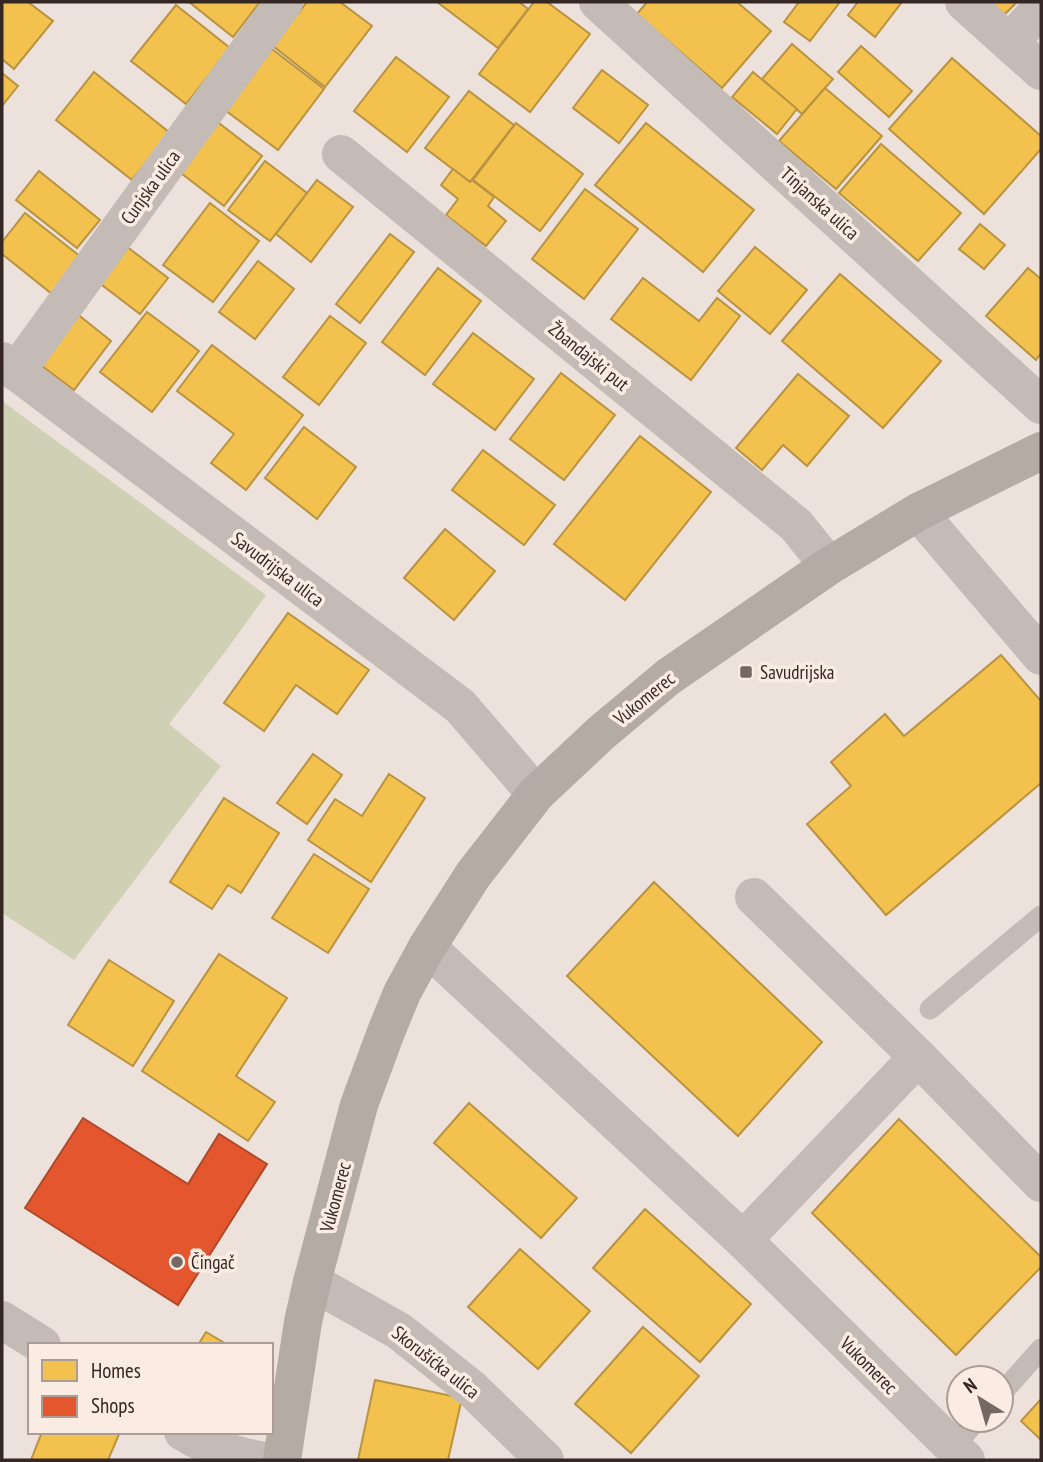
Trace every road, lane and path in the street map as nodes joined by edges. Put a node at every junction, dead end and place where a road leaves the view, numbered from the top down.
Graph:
1 (284, 2) edge
2 (598, 2) edge
3 (964, 2) edge
4 (1041, 8) edge
5 (1010, 43) junction
6 (1041, 71) edge
7 (341, 155) dead end
8 (9, 366) edge
9 (1041, 405) edge
10 (1041, 451) edge
11 (918, 512) junction
12 (829, 566) junction
13 (1041, 656) edge
14 (536, 794) junction
15 (754, 897) dead end
16 (1041, 916) edge
17 (428, 947) junction
18 (930, 1009) dead end
19 (918, 1057) junction
20 (1041, 1183) edge
21 (743, 1240) junction
22 (312, 1282) junction
23 (2, 1320) edge
24 (39, 1343) edge
25 (1041, 1349) edge
26 (1015, 1378) edge
27 (186, 1434) edge
28 (965, 1442) edge
29 (259, 1460) edge
30 (282, 1460) edge
31 (545, 1460) edge

1 - 8 street, Cunjska ulica
2 - 9 street, Tinjanska ulica
3 - 5 street
4 - 5 street
5 - 6 street
7 - 12 street, Žbandajski put
8 - 14 street, Savudrijska ulica
10 - 11 street, Vukomerec
11 - 12 street, Vukomerec
11 - 13 street
12 - 14 street, Vukomerec
14 - 17 street, Vukomerec
15 - 19 street
16 - 18 lane
17 - 21 street, Vukomerec
17 - 22 street, Vukomerec
19 - 20 street
19 - 21 street
21 - 28 street, Vukomerec
22 - 30 street, Vukomerec
22 - 31 street, Skorušićka ulica
23 - 24 street
25 - 26 lane
27 - 29 street

